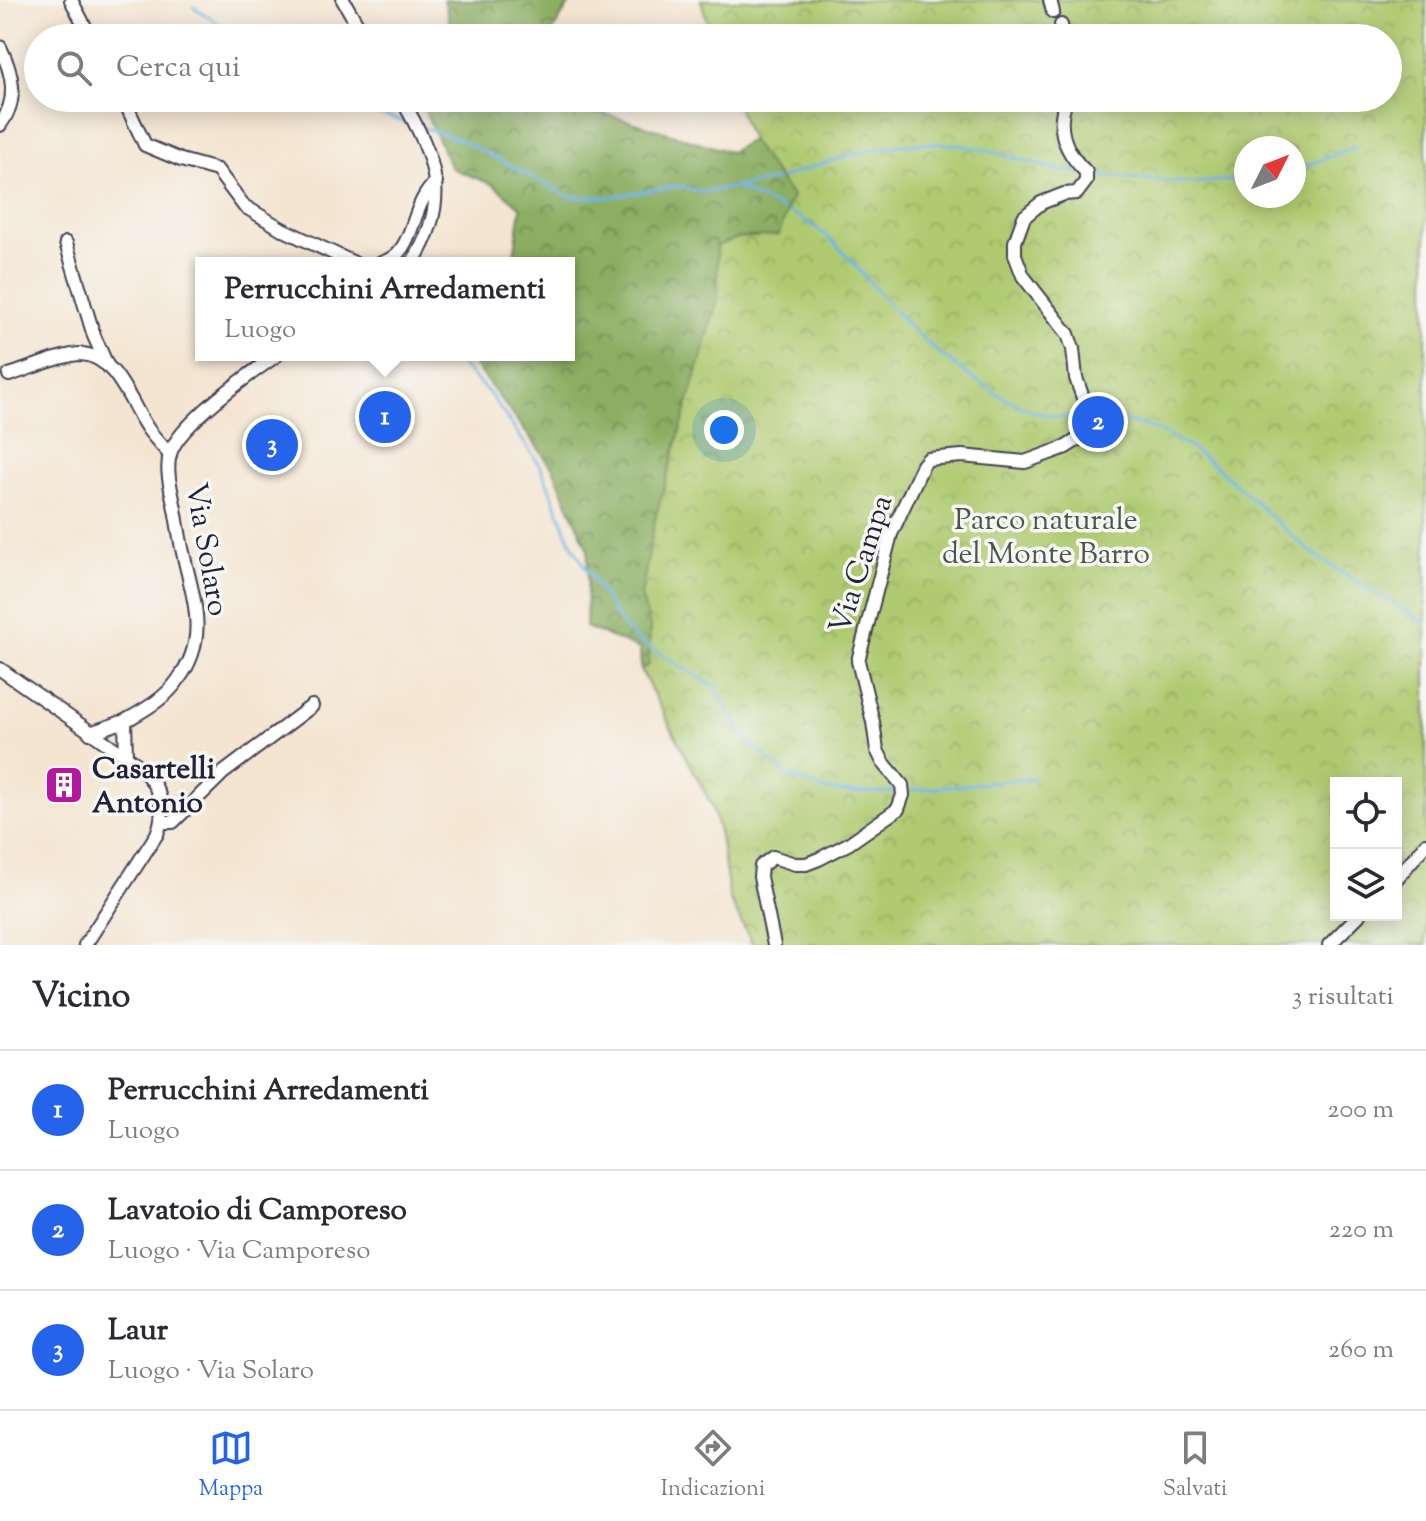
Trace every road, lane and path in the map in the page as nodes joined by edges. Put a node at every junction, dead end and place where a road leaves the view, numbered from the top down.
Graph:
1 (71, 0) edge
2 (343, 0) edge
3 (84, 24) edge
4 (357, 24) edge
5 (0, 47) edge
6 (130, 112) edge
7 (409, 112) edge
8 (1062, 112) edge
9 (0, 125) edge
10 (436, 188) junction
11 (66, 243) dead end
12 (341, 257) edge
13 (395, 257) edge
14 (416, 257) edge
15 (269, 361) edge
16 (107, 366) junction
17 (9, 375) dead end
18 (170, 455) junction
19 (0, 669) edge
20 (312, 706) dead end
21 (125, 721) junction
22 (90, 733) junction
23 (126, 757) junction
24 (162, 822) junction
25 (1426, 844) edge
26 (1402, 872) edge
27 (1353, 921) edge
28 (85, 945) edge
29 (774, 945) edge
30 (1329, 945) edge

1 - 3 street
2 - 4 street
5 - 9 street
6 - 12 street
7 - 10 street
8 - 29 street, Via Campa
10 - 13 street
10 - 14 street
11 - 16 street
15 - 18 street, Via Solaro
16 - 17 street
16 - 18 street
18 - 21 street, Via Solaro
19 - 22 street
20 - 24 street
21 - 22 street, Via Solaro
21 - 23 street
22 - 23 street
23 - 24 street
24 - 28 street
25 - 26 street
27 - 30 street

